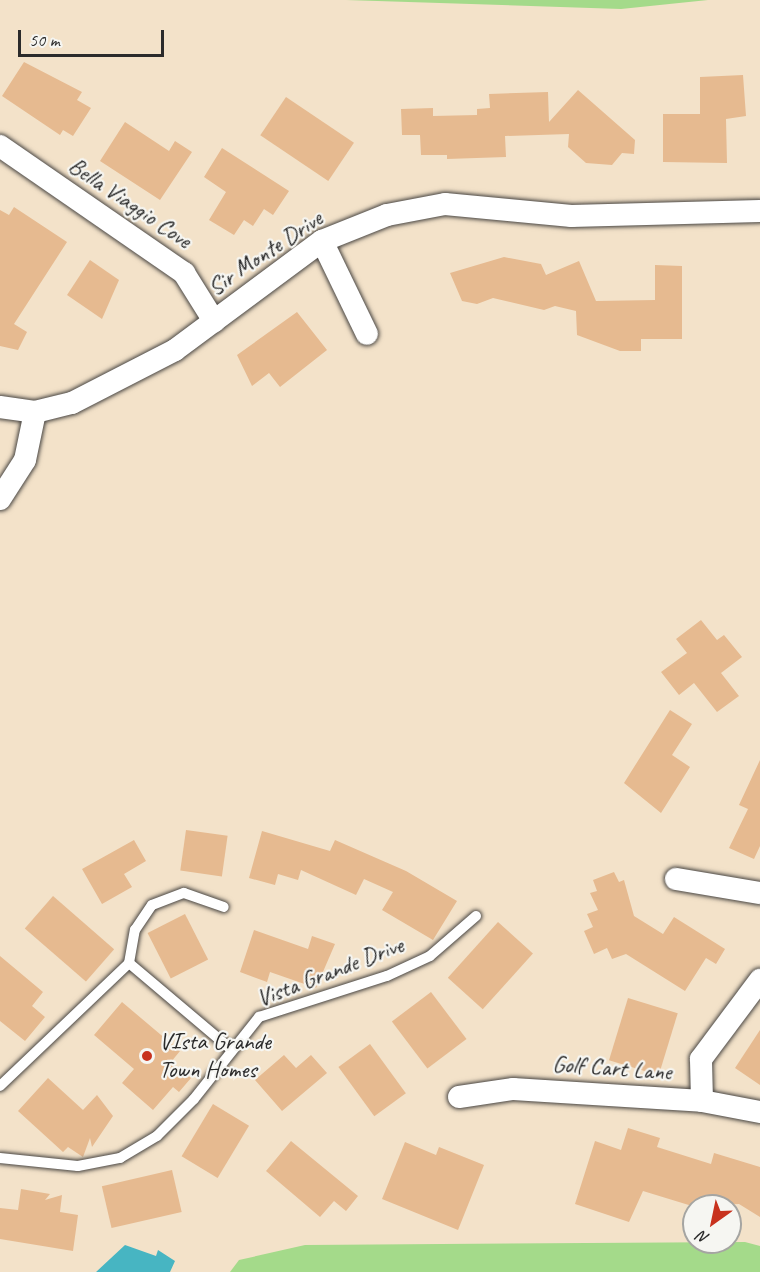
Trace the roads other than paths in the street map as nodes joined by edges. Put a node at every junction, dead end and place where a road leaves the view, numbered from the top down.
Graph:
1 (0, 146) edge
2 (760, 211) edge
3 (322, 241) junction
4 (214, 321) junction
5 (367, 334) dead end
6 (0, 407) edge
7 (35, 412) junction
8 (0, 499) edge
9 (676, 879) dead end
10 (760, 892) edge
11 (224, 907) dead end
12 (476, 916) dead end
13 (129, 963) junction
14 (760, 980) edge
15 (232, 1050) junction
16 (0, 1086) edge
17 (459, 1097) dead end
18 (702, 1101) junction
19 (760, 1112) edge
20 (0, 1158) edge

1 - 4 street, Bella Viaggio Cove
2 - 3 street, Sir Monte Drive
3 - 4 street, Sir Monte Drive
3 - 5 street
4 - 7 street, Sir Monte Drive
6 - 7 street, Sir Monte Drive
7 - 8 street
9 - 10 street
11 - 13 lane
12 - 15 lane, Vista Grande Drive
13 - 15 lane
13 - 16 lane
14 - 18 street
15 - 20 lane, Vista Grande Drive
17 - 18 street, Golf Cart Lane
18 - 19 street, Golf Cart Lane

